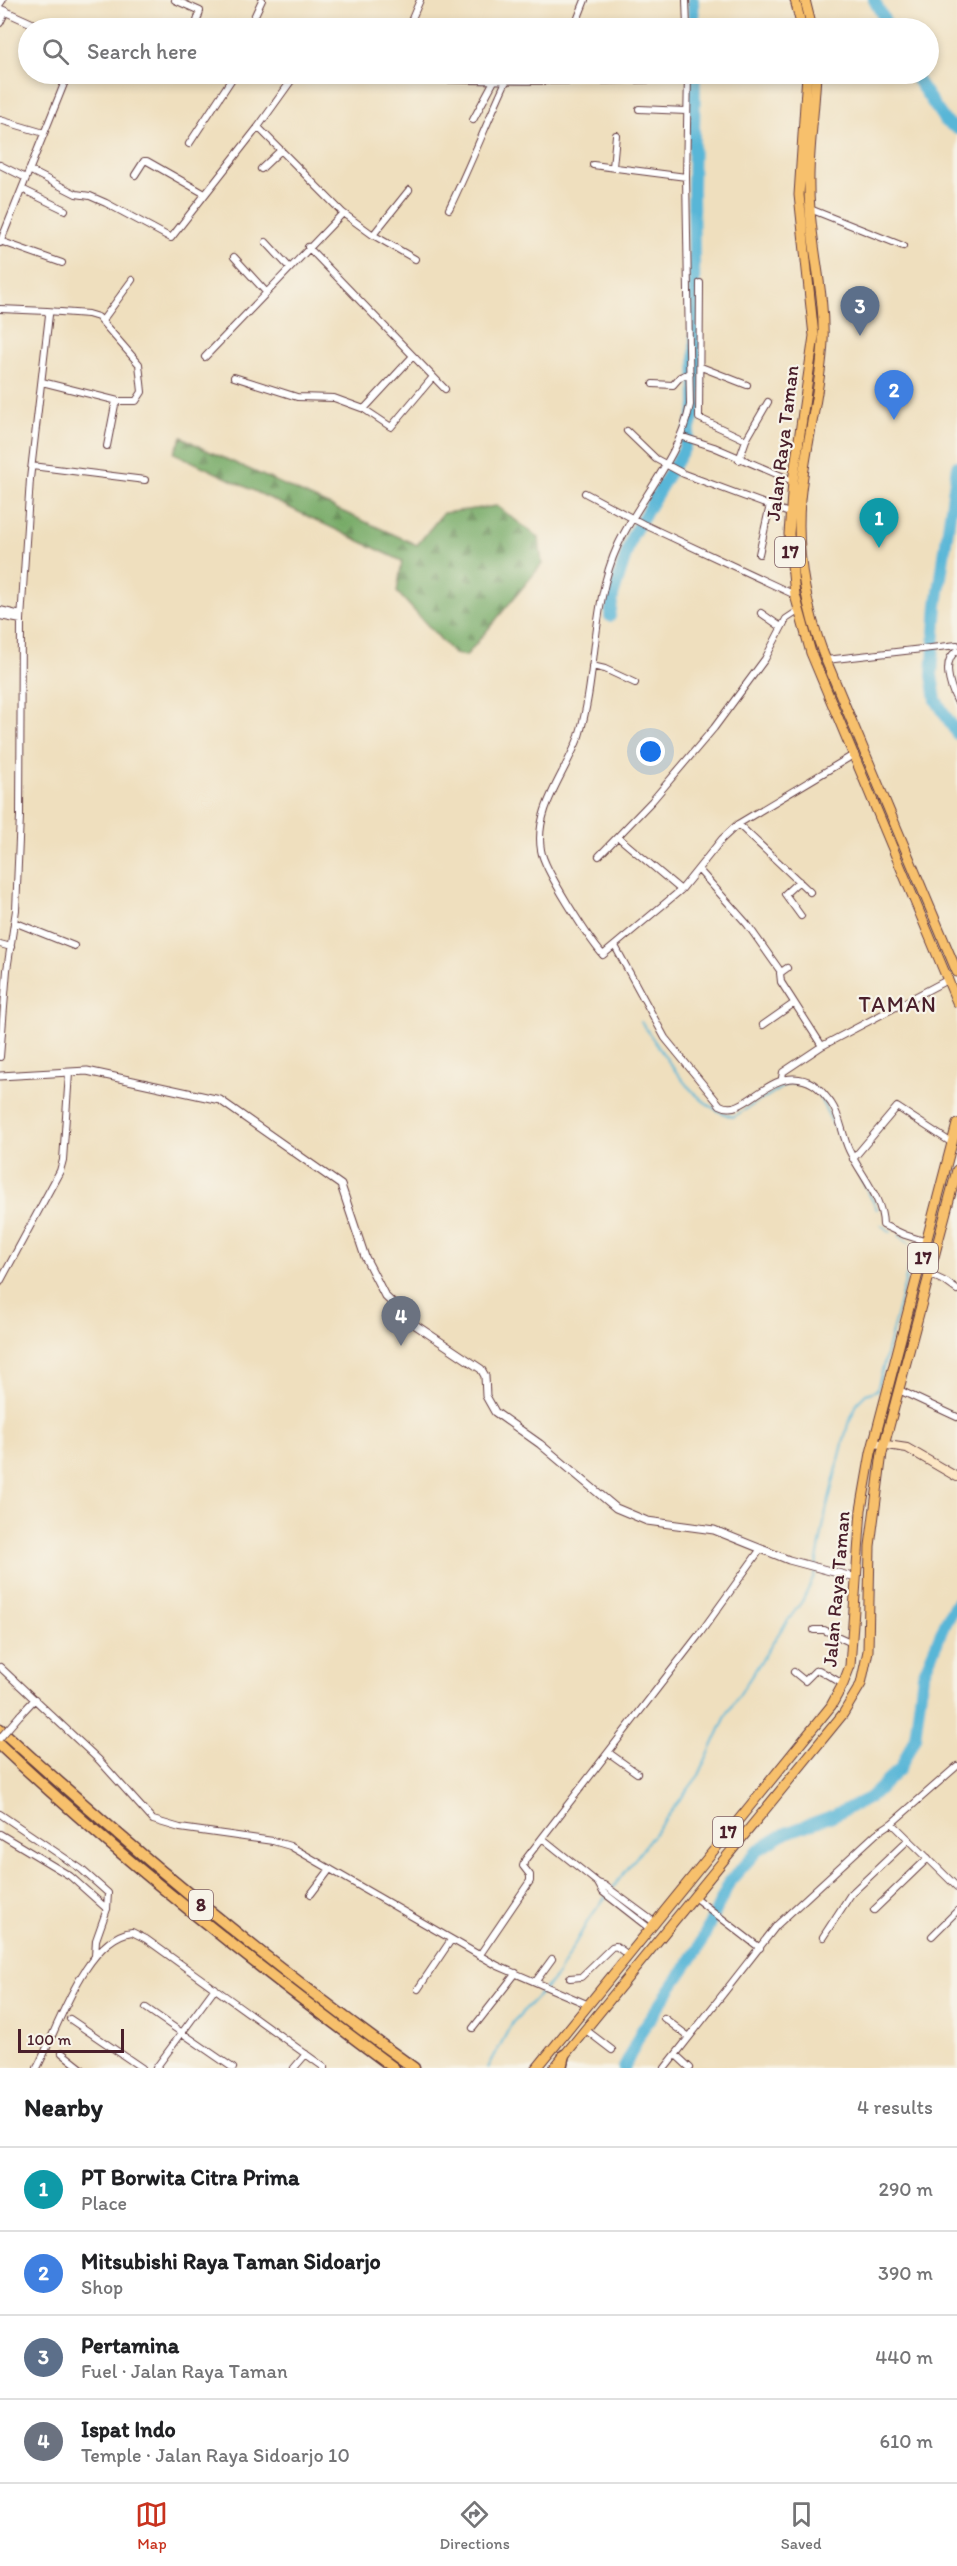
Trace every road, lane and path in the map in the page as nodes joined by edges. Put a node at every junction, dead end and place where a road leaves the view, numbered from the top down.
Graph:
1 (175, 0) edge
2 (262, 0) edge
3 (420, 0) edge
4 (585, 0) edge
5 (686, 0) edge
6 (795, 0) edge
7 (805, 0) edge
8 (3, 10) edge
9 (20, 18) edge
10 (198, 18) edge
11 (254, 18) edge
12 (412, 18) edge
13 (578, 18) edge
14 (687, 18) edge
15 (800, 18) edge
16 (810, 18) edge
17 (0, 23) edge
18 (64, 84) edge
19 (228, 84) edge
20 (289, 84) edge
21 (492, 84) edge
22 (505, 84) edge
23 (691, 84) edge
24 (806, 84) edge
25 (815, 84) edge
26 (639, 109) dead end
27 (686, 111) junction
28 (0, 120) edge
29 (474, 120) dead end
30 (258, 127) junction
31 (44, 133) junction
32 (616, 135) dead end
33 (189, 144) dead end
34 (281, 150) junction
35 (0, 165) edge
36 (593, 165) dead end
37 (613, 167) junction
38 (261, 169) dead end
39 (29, 170) junction
40 (135, 175) dead end
41 (686, 177) junction
42 (26, 178) junction
43 (21, 189) junction
44 (409, 190) dead end
45 (205, 194) junction
46 (449, 209) dead end
47 (810, 209) junction
48 (65, 210) dead end
49 (343, 213) junction
50 (373, 235) junction
51 (0, 242) edge
52 (266, 242) dead end
53 (903, 246) dead end
54 (308, 247) junction
55 (234, 257) dead end
56 (416, 259) dead end
57 (62, 263) dead end
58 (289, 267) junction
59 (132, 280) dead end
60 (700, 283) dead end
61 (266, 292) junction
62 (0, 309) edge
63 (47, 311) junction
64 (102, 321) junction
65 (695, 333) junction
66 (413, 356) junction
67 (205, 357) dead end
68 (700, 367) junction
69 (690, 373) junction
70 (234, 377) dead end
71 (433, 377) junction
72 (42, 382) junction
73 (653, 384) dead end
74 (747, 385) dead end
75 (445, 389) dead end
76 (118, 402) junction
77 (768, 402) dead end
78 (364, 409) junction
79 (627, 431) dead end
80 (685, 438) junction
81 (746, 440) junction
82 (107, 446) dead end
83 (739, 460) junction
84 (32, 466) junction
85 (670, 467) junction
86 (145, 480) dead end
87 (793, 480) junction
88 (585, 493) dead end
89 (770, 505) junction
90 (789, 513) junction
91 (638, 521) junction
92 (759, 554) dead end
93 (795, 595) junction
94 (0, 610) edge
95 (798, 610) junction
96 (761, 613) dead end
97 (0, 615) edge
98 (21, 617) junction
99 (781, 627) junction
100 (957, 645) edge
101 (957, 651) edge
102 (826, 660) junction
103 (599, 668) junction
104 (635, 683) dead end
105 (957, 701) edge
106 (855, 754) junction
107 (738, 824) junction
108 (618, 837) junction
109 (599, 856) dead end
110 (699, 870) junction
111 (799, 881) junction
112 (681, 890) junction
113 (810, 892) dead end
114 (801, 916) dead end
115 (15, 922) junction
116 (0, 944) edge
117 (74, 946) dead end
118 (10, 947) junction
119 (614, 947) junction
120 (957, 972) edge
121 (949, 979) junction
122 (957, 1002) edge
123 (793, 1004) junction
124 (763, 1025) dead end
125 (822, 1046) junction
126 (0, 1057) edge
127 (69, 1073) junction
128 (0, 1076) edge
129 (783, 1078) junction
130 (957, 1124) edge
131 (952, 1143) junction
132 (853, 1159) junction
133 (957, 1170) edge
134 (927, 1242) junction
135 (929, 1274) junction
136 (0, 1282) edge
137 (957, 1290) edge
138 (898, 1391) junction
139 (957, 1417) edge
140 (874, 1443) junction
141 (884, 1448) junction
142 (957, 1477) edge
143 (760, 1550) junction
144 (855, 1578) junction
145 (814, 1630) dead end
146 (853, 1643) junction
147 (0, 1667) edge
148 (794, 1672) dead end
149 (843, 1684) junction
150 (35, 1699) junction
151 (0, 1729) edge
152 (0, 1738) edge
153 (0, 1745) edge
154 (609, 1753) junction
155 (957, 1766) edge
156 (637, 1773) dead end
157 (0, 1814) edge
158 (892, 1823) junction
159 (0, 1834) edge
160 (542, 1838) junction
161 (908, 1840) junction
162 (928, 1858) junction
163 (330, 1869) junction
164 (957, 1887) edge
165 (311, 1894) dead end
166 (696, 1899) junction
167 (106, 1909) junction
168 (874, 1910) dead end
169 (957, 1911) edge
170 (652, 1925) junction
171 (932, 1936) dead end
172 (823, 1937) dead end
173 (451, 1940) junction
174 (759, 1948) junction
175 (628, 1955) junction
176 (95, 1956) junction
177 (479, 1956) junction
178 (552, 1959) dead end
179 (516, 1973) junction
180 (570, 1978) dead end
181 (539, 1983) junction
182 (215, 1989) junction
183 (418, 1989) dead end
184 (589, 2005) junction
185 (146, 2007) dead end
186 (664, 2018) dead end
187 (70, 2019) dead end
188 (473, 2028) dead end
189 (586, 2030) junction
190 (182, 2033) junction
191 (689, 2037) junction
192 (612, 2050) dead end
193 (62, 2053) dead end
194 (306, 2054) junction
195 (564, 2055) junction
196 (676, 2055) junction
197 (37, 2068) edge
198 (81, 2068) edge
199 (142, 2068) edge
200 (156, 2068) edge
201 (233, 2068) edge
202 (294, 2068) edge
203 (325, 2068) edge
204 (394, 2068) edge
205 (414, 2068) edge
206 (537, 2068) edge
207 (554, 2068) edge
208 (561, 2068) edge
209 (665, 2068) edge
210 (690, 2068) edge

1 - 10 street
2 - 11 street
3 - 12 street
4 - 13 street
5 - 14 street
6 - 15 highway
7 - 16 highway
8 - 9 street
8 - 17 street
18 - 31 street
19 - 33 street
20 - 30 street
21 - 29 street
22 - 46 street
23 - 27 street
24 - 87 highway, Jalan Raya Taman / 17
25 - 47 highway, Jalan Raya Taman / 17
26 - 27 street
27 - 41 street
28 - 31 street
30 - 34 street
30 - 45 street
31 - 39 street
32 - 37 street
34 - 38 street
34 - 49 street
35 - 42 street
36 - 37 street
37 - 41 street
39 - 42 street
39 - 45 street
40 - 45 street
41 - 65 street
42 - 43 street
43 - 48 street
43 - 51 street
44 - 50 street
47 - 53 street
47 - 102 highway, Jalan Raya Taman / 17
49 - 50 street
49 - 54 street
50 - 56 street
51 - 57 street
52 - 58 street
54 - 58 street
54 - 66 street
55 - 61 street
58 - 61 street
59 - 64 street
60 - 65 street
61 - 67 street
62 - 63 street
63 - 64 street
63 - 72 street
64 - 76 street
65 - 68 street
65 - 69 street
66 - 71 street
66 - 78 street
68 - 74 street
68 - 81 street
69 - 73 street
69 - 80 street
70 - 78 street
71 - 75 street
71 - 78 street
72 - 76 street
72 - 84 street
76 - 82 street
77 - 81 street
79 - 85 street
80 - 83 street
80 - 85 street
81 - 83 street
83 - 87 street
84 - 86 street
84 - 98 street
85 - 89 street
85 - 91 street
87 - 90 highway, Jalan Raya Taman / 17
88 - 91 street
89 - 90 street
89 - 92 street
90 - 93 highway, Jalan Raya Taman / 17
91 - 93 street
91 - 103 street
93 - 95 highway, Jalan Raya Taman / 17
94 - 98 street
95 - 99 street
95 - 106 highway, Jalan Raya Taman / 17
96 - 99 street
97 - 98 street
98 - 115 street
99 - 108 street
100 - 102 street
101 - 105 street
102 - 120 highway, Jalan Raya Taman / 17
103 - 104 street
103 - 119 street
106 - 107 street
106 - 121 highway, Jalan Raya Taman / 17
107 - 110 street
107 - 111 street
108 - 109 street
108 - 112 street
110 - 112 street
110 - 123 street
111 - 113 street
111 - 114 street
112 - 119 street
115 - 117 street
115 - 118 street
116 - 118 street
118 - 126 street
119 - 129 street
121 - 122 highway, Jalan Raya Taman / 17
121 - 125 street
123 - 124 street
123 - 125 street
125 - 129 street
127 - 128 street
127 - 136 street
127 - 143 street
129 - 132 street
130 - 131 highway, Jalan Raya Taman / 17
131 - 132 street
131 - 134 highway, Jalan Raya Taman / 17
132 - 134 street
133 - 135 highway, Jalan Raya Taman / 17
134 - 140 highway, Jalan Raya Taman / 17
135 - 137 street
135 - 138 highway, Jalan Raya Taman / 17
138 - 139 street
138 - 141 highway, Jalan Raya Taman / 17
140 - 141 main road
140 - 144 highway, Jalan Raya Taman / 17
141 - 142 main road
141 - 166 highway, Jalan Raya Taman / 17
143 - 144 street
143 - 154 street
144 - 146 highway, Jalan Raya Taman / 17
145 - 146 street
146 - 149 highway, Jalan Raya Taman / 17
147 - 150 street
148 - 149 street
149 - 170 highway, Jalan Raya Taman / 17
150 - 152 street, bridge
150 - 163 street
151 - 205 highway, 8
153 - 204 highway, 8
154 - 156 street
154 - 160 street
155 - 158 street
157 - 167 street
158 - 161 street
158 - 174 street
159 - 167 street
160 - 170 street
160 - 177 street
161 - 162 street
161 - 172 street
162 - 164 street
162 - 168 street
163 - 165 street
163 - 173 street
166 - 174 street
166 - 189 highway, Jalan Raya Taman / 17
167 - 176 street
169 - 171 street
170 - 175 highway, Jalan Raya Taman / 17
173 - 177 street
173 - 183 street
174 - 191 street
175 - 180 street
175 - 184 highway, Jalan Raya Taman / 17
176 - 182 street
176 - 197 street
177 - 179 street
178 - 181 street
179 - 181 street
179 - 188 street
181 - 184 street
182 - 190 street
182 - 194 street
184 - 206 highway, Jalan Raya Taman / 17
185 - 190 street
186 - 191 street
187 - 199 street
189 - 192 street
189 - 195 highway, Jalan Raya Taman / 17
190 - 200 street
190 - 201 street
191 - 196 street
193 - 198 street
194 - 202 street
194 - 203 street
195 - 207 highway, Jalan Raya Taman / 17
195 - 208 highway
196 - 209 street
196 - 210 street

